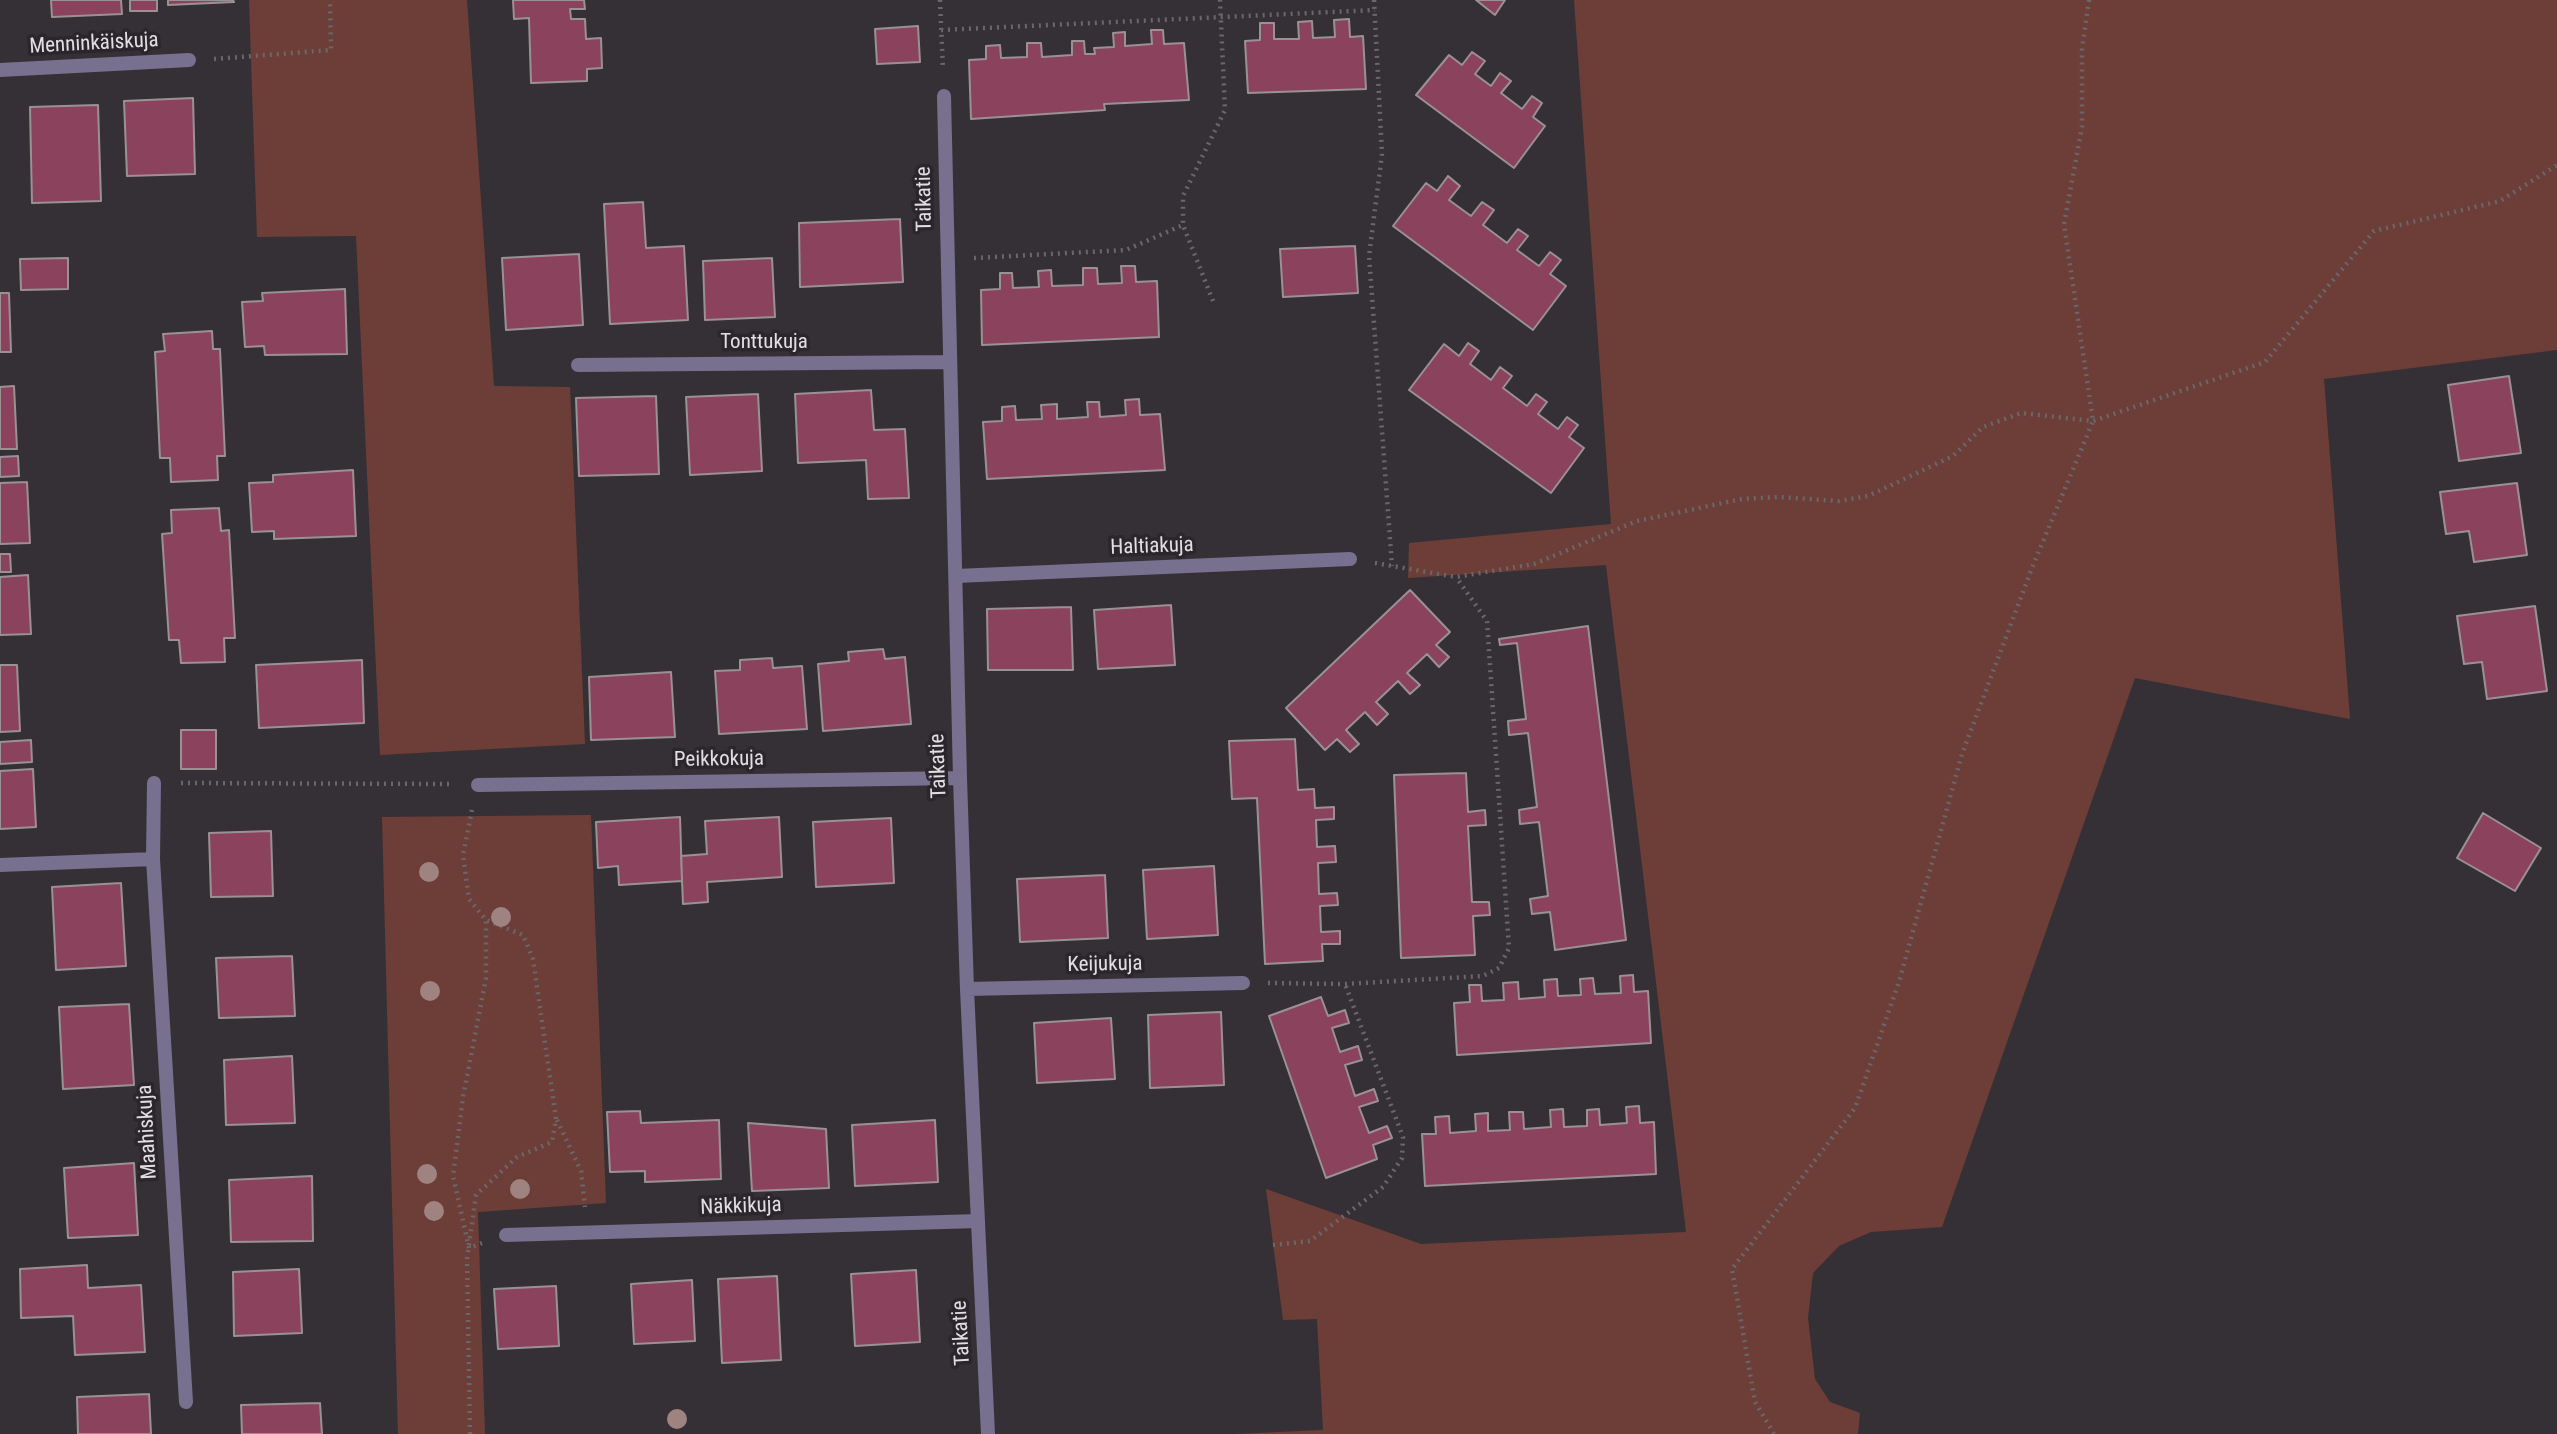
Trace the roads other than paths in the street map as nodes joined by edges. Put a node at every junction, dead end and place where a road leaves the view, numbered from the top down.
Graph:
1 (189, 61) road end
2 (0, 70) edge
3 (944, 96) road end
4 (950, 362) junction
5 (578, 365) dead end
6 (1350, 559) road end
7 (956, 576) junction
8 (960, 778) junction
9 (154, 783) road end
10 (478, 785) road end
11 (153, 859) junction
12 (0, 865) edge
13 (1243, 983) road end
14 (967, 989) junction
15 (978, 1221) junction
16 (506, 1235) dead end
17 (186, 1402) dead end
18 (988, 1434) edge

1 - 2 street, Menninkäiskuja
3 - 4 street, Taikatie
4 - 5 street, Tonttukuja
4 - 7 street, Taikatie
6 - 7 street, Haltiakuja
7 - 8 street, Taikatie
8 - 10 street, Peikkokuja
8 - 14 street, Taikatie
9 - 11 street, Maahiskuja
11 - 12 street
11 - 17 street, Maahiskuja
13 - 14 street, Keijukuja
14 - 15 street, Taikatie
15 - 16 street, Näkkikuja
15 - 18 street, Taikatie

